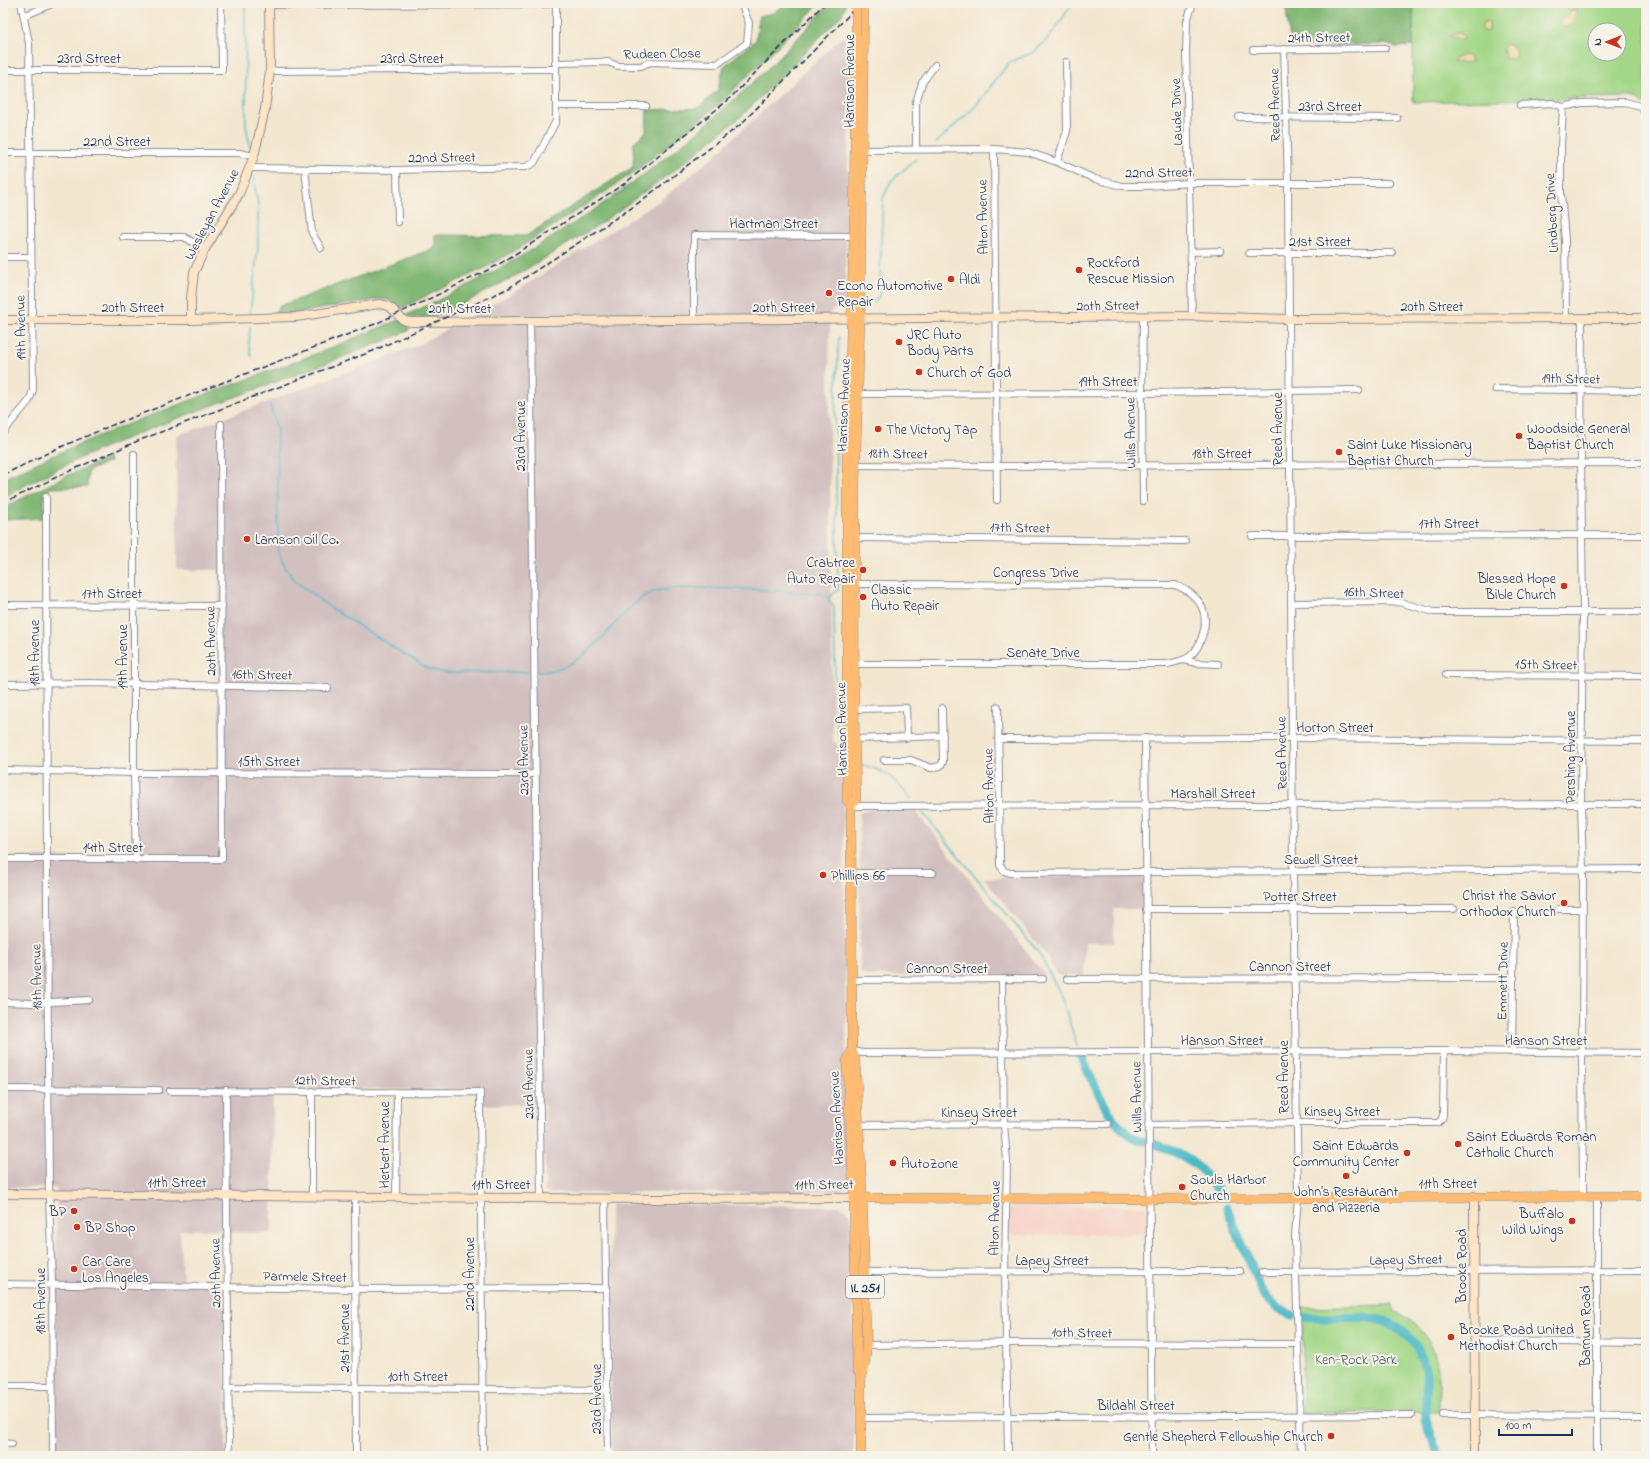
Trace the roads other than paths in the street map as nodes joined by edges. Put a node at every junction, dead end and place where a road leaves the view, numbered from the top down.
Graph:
1 (21, 3) edge
2 (54, 3) edge
3 (221, 3) edge
4 (741, 3) edge
5 (856, 3) edge
6 (864, 3) edge
7 (1192, 3) edge
8 (269, 4) edge
9 (556, 4) edge
10 (24, 16) junction
11 (1386, 48) dead end
12 (1284, 49) junction
13 (1253, 50) dead end
14 (555, 62) junction
15 (1066, 62) dead end
16 (935, 65) dead end
17 (3, 70) edge
18 (29, 70) junction
19 (555, 70) junction
20 (270, 71) junction
21 (1520, 105) dead end
22 (556, 106) junction
23 (646, 106) dead end
24 (1563, 107) junction
25 (1646, 113) edge
26 (1239, 117) dead end
27 (1286, 117) junction
28 (1397, 118) dead end
29 (916, 148) junction
30 (994, 149) junction
31 (863, 150) junction
32 (3, 153) edge
33 (30, 153) junction
34 (254, 156) junction
35 (1058, 162) junction
36 (250, 168) junction
37 (305, 169) junction
38 (397, 170) junction
39 (1389, 182) dead end
40 (1190, 183) junction
41 (1288, 183) junction
42 (398, 222) dead end
43 (854, 236) junction
44 (123, 237) dead end
45 (321, 248) dead end
46 (205, 249) junction
47 (1220, 251) dead end
48 (1191, 252) junction
49 (1249, 253) dead end
50 (1288, 253) junction
51 (1392, 253) dead end
52 (3, 257) edge
53 (31, 257) junction
54 (1192, 316) junction
55 (1143, 317) junction
56 (1566, 318) junction
57 (1582, 318) junction
58 (1646, 318) edge
59 (32, 319) junction
60 (996, 319) junction
61 (1288, 319) junction
62 (3, 320) edge
63 (191, 320) junction
64 (694, 320) junction
65 (850, 320) junction
66 (860, 320) junction
67 (530, 321) junction
68 (1495, 389) dead end
69 (1359, 390) dead end
70 (1289, 391) junction
71 (1582, 391) junction
72 (1646, 391) edge
73 (996, 393) junction
74 (1142, 393) junction
75 (857, 394) junction
76 (221, 424) dead end
77 (3, 432) edge
78 (134, 454) dead end
79 (1581, 463) junction
80 (1646, 463) edge
81 (851, 464) junction
82 (1289, 464) junction
83 (1143, 465) junction
84 (996, 466) junction
85 (46, 498) dead end
86 (997, 500) dead end
87 (1143, 501) dead end
88 (1582, 535) junction
89 (1646, 535) edge
90 (1252, 536) dead end
91 (1291, 536) junction
92 (854, 538) junction
93 (1185, 541) dead end
94 (850, 584) junction
95 (1291, 604) junction
96 (3, 605) edge
97 (46, 605) junction
98 (134, 606) junction
99 (222, 606) junction
100 (1583, 611) junction
101 (1646, 612) edge
102 (1183, 660) junction
103 (854, 664) junction
104 (1218, 664) dead end
105 (1446, 675) dead end
106 (1646, 676) edge
107 (1582, 677) junction
108 (3, 684) edge
109 (46, 684) junction
110 (134, 685) junction
111 (223, 685) junction
112 (328, 688) dead end
113 (998, 707) dead end
114 (942, 708) dead end
115 (854, 709) junction
116 (943, 736) junction
117 (907, 738) junction
118 (1145, 738) junction
119 (1292, 738) junction
120 (854, 739) junction
121 (999, 739) junction
122 (1582, 740) junction
123 (1646, 741) edge
124 (884, 760) dead end
125 (3, 770) edge
126 (46, 771) junction
127 (134, 773) junction
128 (223, 773) junction
129 (536, 774) junction
130 (1581, 804) junction
131 (1646, 804) edge
132 (1000, 805) junction
133 (1145, 805) junction
134 (851, 806) junction
135 (1293, 806) junction
136 (3, 859) edge
137 (222, 859) joint
138 (47, 860) junction
139 (136, 860) junction
140 (1000, 865) joint
141 (1583, 869) junction
142 (1646, 869) edge
143 (1293, 871) junction
144 (1146, 872) junction
145 (851, 873) junction
146 (934, 873) dead end
147 (1294, 908) junction
148 (1146, 909) junction
149 (1454, 909) dead end
150 (1559, 909) dead end
151 (1582, 909) junction
152 (1514, 911) dead end
153 (1147, 978) junction
154 (1514, 978) junction
155 (1043, 979) dead end
156 (1067, 979) dead end
157 (1295, 979) junction
158 (851, 980) junction
159 (1002, 980) junction
160 (89, 1000) dead end
161 (3, 1002) edge
162 (48, 1002) junction
163 (852, 1051) junction
164 (1444, 1051) junction
165 (1003, 1052) junction
166 (1148, 1052) junction
167 (1295, 1052) junction
168 (1512, 1052) junction
169 (1582, 1052) junction
170 (1646, 1053) edge
171 (3, 1089) edge
172 (49, 1090) junction
173 (158, 1090) dead end
174 (226, 1090) junction
175 (170, 1091) dead end
176 (312, 1091) junction
177 (480, 1092) joint
178 (397, 1093) junction
179 (1296, 1123) junction
180 (1004, 1124) junction
181 (1108, 1124) dead end
182 (1148, 1125) junction
183 (854, 1126) junction
184 (3, 1194) edge
185 (49, 1195) junction
186 (226, 1196) junction
187 (1474, 1196) junction
188 (1583, 1196) junction
189 (1597, 1196) junction
190 (1646, 1196) edge
191 (312, 1197) junction
192 (355, 1197) junction
193 (396, 1197) junction
194 (858, 1197) junction
195 (480, 1198) junction
196 (541, 1198) junction
197 (605, 1198) junction
198 (1298, 1198) junction
199 (1007, 1199) junction
200 (1149, 1199) junction
201 (1474, 1270) junction
202 (1597, 1270) junction
203 (1646, 1270) edge
204 (1240, 1271) dead end
205 (865, 1272) junction
206 (1005, 1272) junction
207 (1150, 1272) junction
208 (1262, 1272) dead end
209 (1296, 1272) junction
210 (3, 1284) edge
211 (52, 1284) junction
212 (227, 1286) junction
213 (481, 1288) junction
214 (607, 1288) junction
215 (356, 1289) junction
216 (1474, 1341) junction
217 (1597, 1342) junction
218 (1646, 1342) edge
219 (1007, 1343) junction
220 (1150, 1344) junction
221 (1298, 1344) junction
222 (866, 1345) junction
223 (861, 1376) junction
224 (3, 1386) edge
225 (52, 1386) junction
226 (228, 1387) junction
227 (356, 1388) junction
228 (481, 1388) junction
229 (608, 1390) junction
230 (1412, 1415) dead end
231 (1475, 1415) junction
232 (1443, 1416) dead end
233 (1596, 1416) junction
234 (1646, 1416) edge
235 (1008, 1417) junction
236 (1300, 1417) junction
237 (861, 1418) junction
238 (1151, 1418) junction
239 (3, 1444) edge
240 (12, 1444) dead end
241 (53, 1456) edge
242 (229, 1456) edge
243 (356, 1456) edge
244 (483, 1456) edge
245 (608, 1456) edge
246 (861, 1456) edge
247 (1008, 1456) edge
248 (1152, 1456) edge
249 (1301, 1456) edge
250 (1475, 1456) edge
251 (1597, 1456) edge

1 - 10 street, 19th Avenue
2 - 10 street
3 - 18 street, 23rd Street
4 - 14 street, Rudeen Close
5 - 43 main road, Harrison Avenue, bridge
6 - 31 main road, Harrison Avenue
7 - 40 street, Laude Drive
8 - 9 street
8 - 20 street, Wesleyan Avenue
9 - 14 street, 22nd Street
10 - 18 street, 19th Avenue
11 - 12 street, 24th Street
12 - 13 street, 24th Street
12 - 27 street, Reed Avenue
14 - 19 street, 22nd Street
15 - 35 street
16 - 29 street
17 - 18 street, 23rd Street
18 - 33 street, 19th Avenue
19 - 20 street, 23rd Street
19 - 22 street, 22nd Street
20 - 34 street, Wesleyan Avenue
21 - 24 street
22 - 23 street
22 - 38 street, 22nd Street
24 - 25 street
24 - 56 street, Lindberg Drive
26 - 27 street, 23rd Street
27 - 28 street, 23rd Street
27 - 41 street, Reed Avenue
29 - 30 street, 22nd Street
29 - 31 street, 22nd Street
30 - 35 street, 22nd Street
30 - 60 street, Alton Avenue
31 - 66 main road, Harrison Avenue
32 - 33 street, 22nd Street
33 - 34 street, 22nd Street
33 - 53 street, 19th Avenue
34 - 36 street, Wesleyan Avenue
35 - 40 street, 22nd Street
36 - 37 street, 22nd Street
36 - 46 street, Wesleyan Avenue
37 - 38 street, 22nd Street
37 - 45 street
38 - 42 street
39 - 41 street, 22nd Street
40 - 41 street, 22nd Street
40 - 48 street, Laude Drive
41 - 50 street, Reed Avenue
43 - 64 street, Hartman Street
43 - 65 main road, Harrison Avenue
44 - 46 street
46 - 63 street, Wesleyan Avenue
47 - 48 street
48 - 54 street, Laude Drive
49 - 50 street, 21st Street
50 - 51 street, 21st Street
50 - 61 street, Reed Avenue
52 - 53 street
53 - 59 street, 19th Avenue
54 - 55 street, 20th Street
54 - 61 street, 20th Street
55 - 60 street, 20th Street
55 - 74 street, Wills Avenue
56 - 57 street, 20th Street
56 - 61 street, 20th Street
57 - 58 street, 20th Street
57 - 71 street, Pershing Avenue
59 - 62 street, 20th Street
59 - 63 street, 20th Street
59 - 77 street, 19th Avenue
60 - 66 street, 20th Street
60 - 73 street, Alton Avenue
61 - 70 street, Reed Avenue
63 - 67 street, 20th Street
64 - 65 street, 20th Street
64 - 67 street, 20th Street
65 - 66 street, 20th Street
65 - 81 main road, Harrison Avenue
66 - 75 main road, Harrison Avenue
67 - 129 street, 23rd Avenue
68 - 71 street, 19th Street
69 - 70 street, 19th Street
70 - 74 street, 19th Street
70 - 82 street, Reed Avenue
71 - 72 street, 19th Street
71 - 79 street, Pershing Avenue
73 - 74 street, 19th Street
73 - 75 street, 19th Street
73 - 84 street, Alton Avenue
74 - 83 street, Wills Avenue
75 - 81 main road, Harrison Avenue
76 - 99 street, 20th Avenue
78 - 98 street, 19th Avenue
79 - 80 street, 18th Street
79 - 82 street, 18th Street
79 - 88 street, Pershing Avenue
81 - 84 street, 18th Street
81 - 92 main road, Harrison Avenue
81 - 94 main road, Harrison Avenue
82 - 83 street, 18th Street
82 - 91 street, Reed Avenue
83 - 84 street, 18th Street
83 - 87 street, Wills Avenue
84 - 86 street, Alton Avenue
85 - 97 street, 18th Avenue
88 - 89 street, 17th Street
88 - 91 street, 17th Street
88 - 100 street, Pershing Avenue
90 - 91 street, 17th Street
91 - 95 street, Reed Avenue
92 - 93 street, 17th Street
92 - 94 main road, Harrison Avenue
94 - 102 street, Congress Drive
94 - 103 main road, Harrison Avenue
94 - 134 main road, Harrison Avenue
95 - 100 street, 16th Street
95 - 119 street, Reed Avenue
96 - 97 street, 17th Street
97 - 98 street, 17th Street
97 - 109 street, 18th Avenue
98 - 99 street, 17th Street
98 - 110 street, 19th Avenue
99 - 111 street, 20th Avenue
100 - 101 street, 16th Street
100 - 107 street, Pershing Avenue
102 - 103 street, Senate Drive
102 - 104 street
103 - 115 main road, Harrison Avenue
105 - 107 street, 15th Street
106 - 107 street, 15th Street
107 - 122 street, Pershing Avenue
108 - 109 street, 16th Street
109 - 110 street, 16th Street
109 - 126 street, 18th Avenue
110 - 111 street, 16th Street
110 - 127 street, 19th Avenue
111 - 112 street, 16th Street
111 - 128 street, 20th Avenue
113 - 121 street, Alton Avenue
114 - 116 street
115 - 117 street
115 - 120 main road, Harrison Avenue
116 - 117 street
116 - 124 street
117 - 120 street
118 - 119 street, Horton Street
118 - 121 street, Horton Street
118 - 133 street, Wills Avenue
119 - 122 street, Horton Street
119 - 135 street, Reed Avenue
120 - 134 main road, Harrison Avenue
121 - 132 street, Alton Avenue
122 - 123 street, Horton Street
122 - 130 street, Pershing Avenue
125 - 126 street, 15th Street
126 - 127 street, 15th Street
126 - 138 street, 18th Avenue
127 - 128 street, 15th Street
127 - 139 street, 19th Avenue
128 - 129 street, 15th Street
128 - 137 street, 20th Avenue
129 - 196 street, 23rd Avenue
130 - 131 street, Marshall Street
130 - 135 street, Marshall Street
130 - 141 street, Pershing Avenue
132 - 133 street, Marshall Street
132 - 134 street, Marshall Street
132 - 140 street, Alton Avenue
133 - 135 street, Marshall Street
133 - 144 street, Wills Avenue
134 - 145 main road, Harrison Avenue
135 - 143 street, Reed Avenue
136 - 138 street, 14th Street
137 - 139 street, 14th Street
138 - 139 street, 14th Street
138 - 162 street, 18th Avenue
140 - 144 street, Sewell Street
141 - 142 street, Sewell Street
141 - 143 street, Sewell Street
141 - 151 street, Pershing Avenue
143 - 144 street, Sewell Street
143 - 147 street, Reed Avenue
144 - 148 street, Wills Avenue
145 - 146 street
145 - 158 main road, Harrison Avenue
147 - 148 street, Potter Street
147 - 149 street, Potter Street
147 - 157 street, Reed Avenue
148 - 153 street, Wills Avenue
150 - 151 street
151 - 169 street, Pershing Avenue
152 - 154 street, Emmett Drive
153 - 156 street, Cannon Street
153 - 157 street, Cannon Street
153 - 166 street, Wills Avenue
154 - 157 street, Cannon Street
154 - 168 street, Emmett Drive
155 - 159 street, Cannon Street
157 - 167 street, Reed Avenue
158 - 159 street, Cannon Street
158 - 163 main road, Harrison Avenue
159 - 165 street, Alton Avenue
160 - 162 street
161 - 162 street
162 - 172 street, 18th Avenue
163 - 165 street, Hanson Street
163 - 183 main road, Harrison Avenue
164 - 167 street, Hanson Street
164 - 168 street, Hanson Street
164 - 179 street, Kinsey Street
165 - 166 street, Hanson Street
165 - 180 street, Alton Avenue
166 - 167 street, Hanson Street
166 - 182 street, Wills Avenue
167 - 179 street, Reed Avenue
168 - 169 street, Hanson Street
169 - 170 street, Hanson Street
169 - 188 street, Pershing Avenue
171 - 172 street
172 - 173 street
172 - 185 street, 18th Avenue
174 - 175 street, 12th Street
174 - 176 street, 12th Street
174 - 186 street, 20th Avenue
176 - 178 street, 12th Street
176 - 191 street
177 - 178 street, 12th Street
177 - 195 street, 22nd Avenue
178 - 193 street, Herbert Avenue
179 - 182 street, Kinsey Street
179 - 198 street, Reed Avenue
180 - 181 street, Kinsey Street
180 - 183 street, Kinsey Street
180 - 199 street, Alton Avenue
182 - 200 street, Wills Avenue
183 - 194 main road, Harrison Avenue
184 - 185 street, 11th Street
185 - 186 street, 11th Street
185 - 211 street, 18th Avenue
186 - 191 street, 11th Street
186 - 212 street, 20th Avenue
187 - 188 main road, 11th Street
187 - 198 main road, 11th Street
187 - 201 street, Brooke Road
188 - 189 main road, 11th Street
189 - 190 main road, 11th Street
189 - 202 street, Barnum Road
191 - 192 street, 11th Street
192 - 193 street, 11th Street
192 - 215 street, 21st Avenue
193 - 195 street, 11th Street
194 - 197 street, 11th Street
194 - 199 main road, 11th Street
194 - 205 main road, Harrison Avenue / IL 251
194 - 223 main road, Harrison Avenue / IL 251
195 - 196 street, 11th Street
195 - 213 street, 22nd Avenue
196 - 197 street, 11th Street
197 - 214 street, 23rd Avenue
198 - 200 main road, 11th Street
198 - 209 street, Reed Avenue
199 - 200 main road, 11th Street
199 - 206 street, Alton Avenue
200 - 207 street, Wills Avenue
201 - 202 street, Lapey Street
201 - 209 street, Lapey Street
201 - 216 street, Brooke Road
202 - 203 street, Lapey Street
202 - 217 street, Barnum Road
204 - 207 street, Lapey Street
205 - 206 street, Lapey Street
205 - 222 main road, Harrison Avenue / IL 251
206 - 207 street, Lapey Street
206 - 219 street, Alton Avenue
207 - 220 street, Wills Avenue
208 - 209 street, Lapey Street
209 - 221 street, Reed Avenue
210 - 211 street, Parmele Street
211 - 212 street, Parmele Street
211 - 225 street, 18th Avenue
212 - 215 street, Parmele Street
212 - 226 street, 20th Avenue
213 - 214 street, Parmele Street
213 - 215 street, Parmele Street
213 - 228 street, 22nd Avenue
214 - 229 street, 23rd Avenue
215 - 227 street, 21st Avenue
216 - 217 street
216 - 231 street, Brooke Road
217 - 218 street
217 - 233 street, Barnum Road
219 - 220 street, 10th Street
219 - 222 street, 10th Street
219 - 235 street, Alton Avenue
220 - 221 street, 10th Street
220 - 238 street, Wills Avenue
221 - 236 street, Reed Avenue
222 - 223 main road, Harrison Avenue / IL 251
223 - 237 main road, Harrison Avenue / IL 251
224 - 225 street
225 - 241 street, 18th Avenue
226 - 227 street, 10th Street
226 - 242 street, 20th Avenue
227 - 228 street, 10th Street
227 - 243 street, 21st Avenue
228 - 229 street, 10th Street
228 - 244 street, 22nd Avenue
229 - 245 street, 23rd Avenue
230 - 236 street, Bildahl Street
231 - 232 street
231 - 233 street
231 - 250 street, Brooke Road
233 - 234 street
233 - 251 street, Barnum Road
235 - 237 street, Bildahl Street
235 - 238 street, Bildahl Street
235 - 247 street, Alton Avenue
236 - 238 street, Bildahl Street
236 - 249 street, Reed Avenue
237 - 246 main road, Harrison Avenue / IL 251
238 - 248 street, Wills Avenue
239 - 240 street

